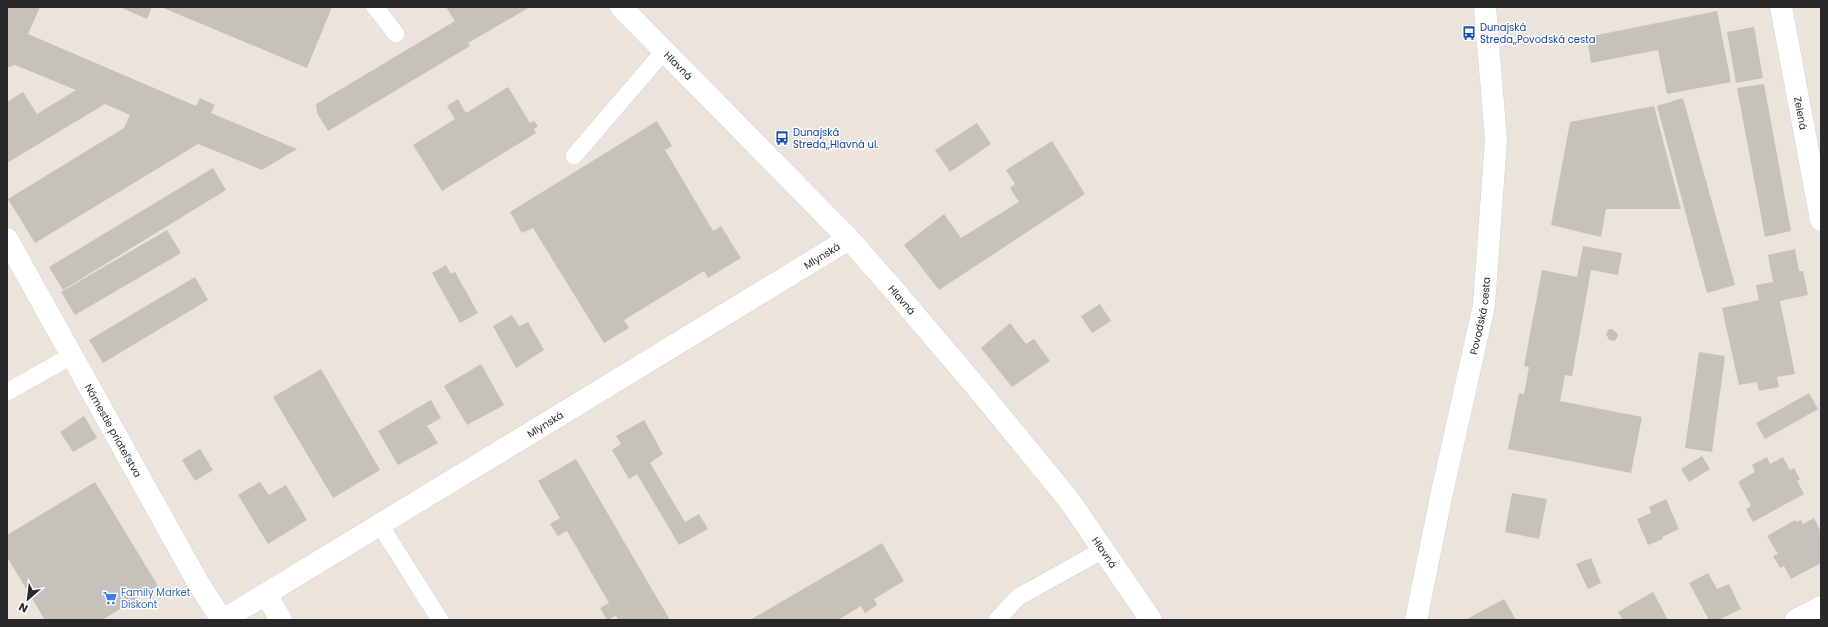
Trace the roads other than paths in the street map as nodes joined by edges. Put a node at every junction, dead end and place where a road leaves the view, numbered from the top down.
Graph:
1 (375, 7) edge
2 (621, 7) edge
3 (1485, 7) edge
4 (1781, 7) edge
5 (396, 34) dead end
6 (664, 51) junction
7 (574, 156) dead end
8 (1821, 220) edge
9 (7, 239) edge
10 (849, 239) junction
11 (71, 356) junction
12 (7, 392) edge
13 (380, 525) junction
14 (1103, 550) junction
15 (266, 594) junction
16 (1821, 607) edge
17 (223, 620) edge
18 (281, 620) edge
19 (440, 620) edge
20 (997, 620) edge
21 (1151, 620) edge
22 (1416, 620) edge
23 (1796, 620) edge

1 - 5 lane
2 - 6 street, Hlavná
3 - 22 street, Povodská cesta
4 - 8 street, Zelená
6 - 7 lane
6 - 10 street, Hlavná
9 - 11 street, Námestie priateľstva
10 - 13 street, Mlynská
10 - 14 street, Hlavná
11 - 12 lane
11 - 17 street, Námestie priateľstva
13 - 15 street, Mlynská
13 - 19 lane
14 - 20 lane
14 - 21 street, Hlavná
15 - 17 street, Námestie priateľstva
15 - 18 street
16 - 23 street

